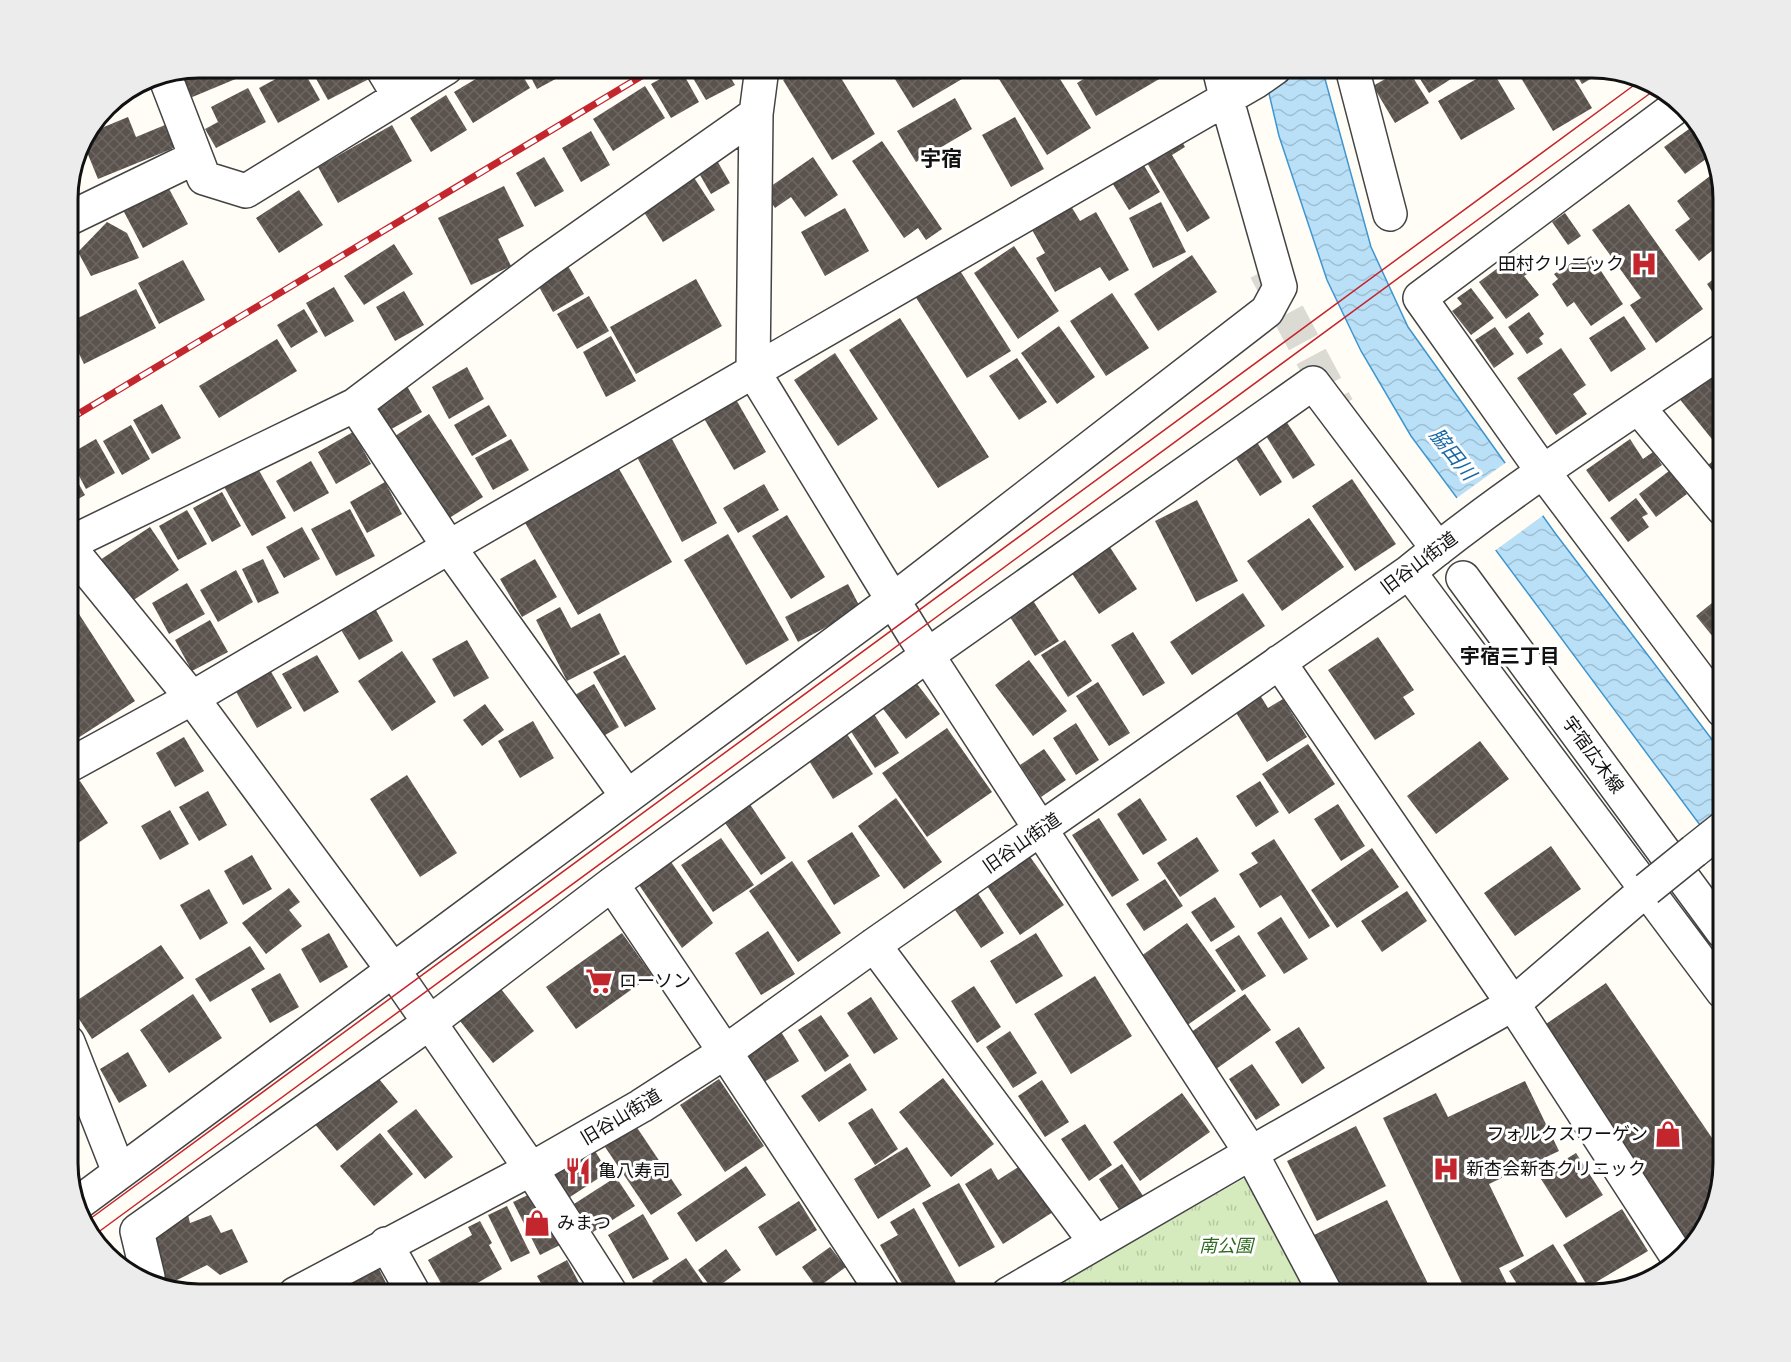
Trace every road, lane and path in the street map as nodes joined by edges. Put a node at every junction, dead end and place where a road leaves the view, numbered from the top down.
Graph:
1 (388, 78) edge
2 (429, 78) edge
3 (761, 78) edge
4 (1247, 78) edge
5 (1356, 78) edge
6 (167, 82) edge
7 (1223, 82) edge
8 (399, 96) junction
9 (1673, 109) edge
10 (756, 114) junction
11 (196, 158) junction
12 (78, 214) edge
13 (1390, 214) dead end
14 (1713, 357) edge
15 (753, 371) junction
16 (355, 405) junction
17 (1638, 407) junction
18 (1536, 478) junction
19 (1713, 495) edge
20 (78, 540) edge
21 (449, 547) junction
22 (1438, 549) junction
23 (78, 557) edge
24 (1409, 572) junction
25 (1463, 578) dead end
26 (893, 600) junction
27 (929, 654) junction
28 (1280, 662) junction
29 (1713, 697) edge
30 (192, 698) junction
31 (78, 761) edge
32 (627, 796) junction
33 (1041, 830) junction
34 (1708, 840) edge
35 (612, 884) junction
36 (1647, 889) junction
37 (1713, 917) edge
38 (874, 945) junction
39 (393, 970) junction
40 (1713, 977) edge
41 (1513, 1004) junction
42 (429, 1023) junction
43 (725, 1052) junction
44 (78, 1075) edge
45 (1251, 1153) junction
46 (531, 1169) junction
47 (120, 1172) junction
48 (83, 1199) edge
49 (1096, 1243) junction
50 (386, 1244) junction
51 (1674, 1252) edge
52 (146, 1272) edge
53 (313, 1284) edge
54 (408, 1284) edge
55 (605, 1284) edge
56 (877, 1284) edge
57 (1025, 1284) edge
58 (1321, 1284) edge

1 - 8 street
2 - 8 street
3 - 10 street
4 - 7 street
5 - 13 street
6 - 11 street
7 - 15 street
7 - 26 street
8 - 11 street
9 - 18 street
10 - 15 street
10 - 16 street
11 - 12 street
14 - 17 street, 旧谷山街道
15 - 21 street
15 - 26 street
16 - 20 street
16 - 21 street
17 - 18 street, 旧谷山街道
17 - 19 street
18 - 22 street, 旧谷山街道
18 - 29 street
21 - 30 street
21 - 32 street
22 - 24 street, 旧谷山街道
22 - 27 street
23 - 30 street
24 - 28 street, 旧谷山街道
24 - 36 street
25 - 37 street, 宇宿広木線
26 - 27 street
26 - 32 street
27 - 33 street
27 - 35 street
28 - 33 street, 旧谷山街道
28 - 41 street
30 - 31 street
30 - 39 street
32 - 39 street
33 - 38 street, 旧谷山街道
33 - 45 street
34 - 36 street, bridge
35 - 42 street
35 - 43 street
36 - 40 street
36 - 41 street
38 - 43 street, 旧谷山街道
38 - 49 street
39 - 42 street
39 - 47 street
41 - 45 street
41 - 51 street
42 - 46 street
42 - 52 street
43 - 46 street, 旧谷山街道
43 - 56 street
44 - 47 street
45 - 49 street
45 - 58 street
46 - 50 street, 旧谷山街道
46 - 55 street
47 - 48 street
49 - 57 street
50 - 53 street, 旧谷山街道
50 - 54 street

